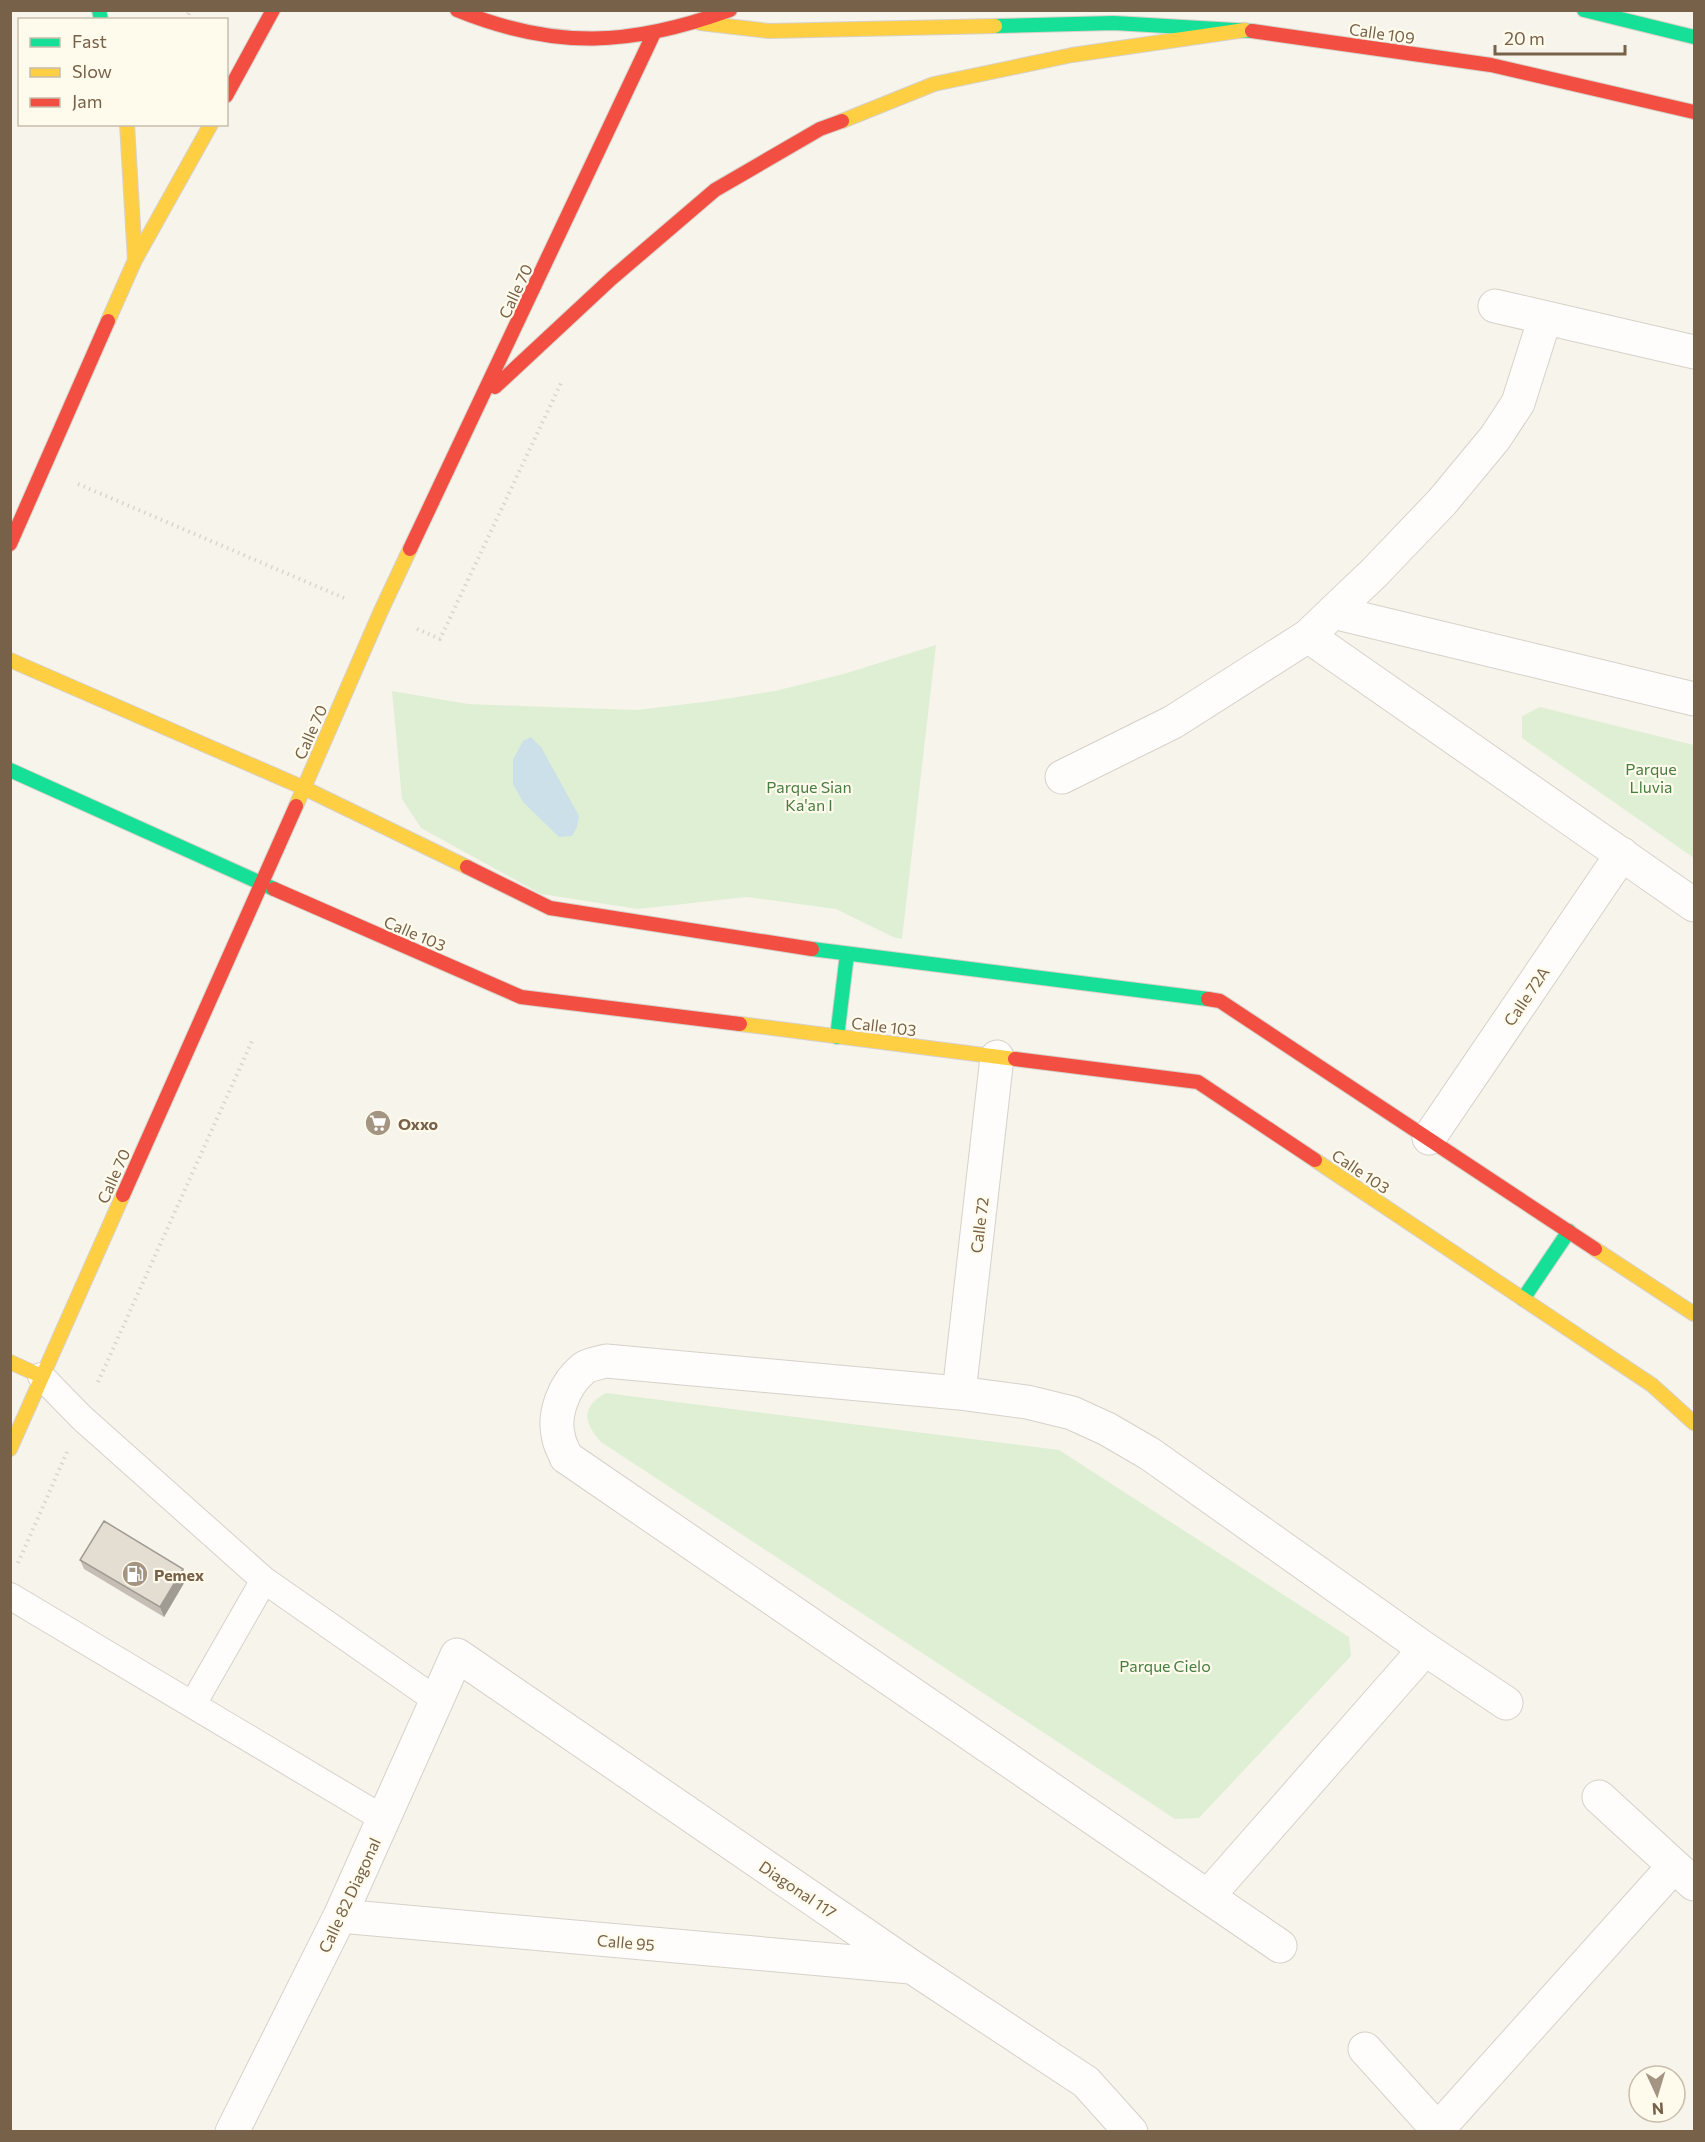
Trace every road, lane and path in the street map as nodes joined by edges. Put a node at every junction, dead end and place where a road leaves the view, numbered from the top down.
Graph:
1 (273, 10) edge
2 (457, 10) edge
3 (730, 10) edge
4 (1584, 10) edge
5 (700, 22) junction
6 (1245, 30) junction
7 (653, 34) junction
8 (1695, 37) edge
9 (228, 92) edge
10 (1695, 112) edge
11 (127, 126) edge
12 (210, 126) edge
13 (135, 260) junction
14 (1495, 306) dead end
15 (1545, 318) junction
16 (1695, 352) edge
17 (566, 374) dead end
18 (482, 398) junction
19 (43, 469) junction
20 (10, 544) edge
21 (1333, 612) junction
22 (380, 613) junction
23 (1308, 636) junction
24 (10, 660) edge
25 (1695, 699) edge
26 (10, 770) edge
27 (1062, 777) dead end
28 (304, 788) junction
29 (1622, 854) junction
30 (262, 884) junction
31 (1695, 905) edge
32 (847, 954) junction
33 (837, 1037) junction
34 (253, 1038) dead end
35 (997, 1058) junction
36 (1429, 1138) junction
37 (1569, 1231) junction
38 (1523, 1299) junction
39 (1695, 1314) edge
40 (10, 1362) edge
41 (41, 1376) junction
42 (959, 1393) junction
43 (82, 1418) junction
44 (1695, 1423) edge
45 (10, 1449) edge
46 (15, 1570) dead end
47 (264, 1580) junction
48 (10, 1596) edge
49 (1425, 1650) junction
50 (457, 1655) joint
51 (436, 1700) junction
52 (1506, 1703) dead end
53 (193, 1704) junction
54 (1599, 1797) dead end
55 (384, 1818) junction
56 (1684, 1875) edge
57 (1208, 1896) junction
58 (340, 1916) junction
59 (1280, 1946) dead end
60 (912, 1967) junction
61 (1365, 2049) dead end
62 (1439, 2130) edge
63 (232, 2132) edge
64 (1131, 2132) edge

1 - 9 main road
2 - 7 main road
3 - 5 main road
4 - 8 main road
5 - 6 main road, Calle 109
5 - 7 main road
6 - 10 main road, Calle 109
6 - 18 main road
7 - 18 main road, Calle 70
11 - 13 main road
12 - 13 main road
13 - 19 main road
14 - 15 street
15 - 16 street
15 - 21 street
17 - 22 path
18 - 22 main road, Calle 70
19 - 20 main road
19 - 22 path
21 - 23 street
21 - 25 street
22 - 28 main road, Calle 70
23 - 27 street
23 - 29 street
24 - 28 main road
26 - 30 main road, Calle 103
28 - 30 main road, Calle 70
28 - 32 main road
29 - 31 street
29 - 36 street, Calle 72A
30 - 33 main road, Calle 103
30 - 41 main road, Calle 70
32 - 33 main road
32 - 36 main road
33 - 35 main road, Calle 103
34 - 43 path
35 - 38 main road, Calle 103
35 - 42 street, Calle 72
36 - 37 main road
37 - 38 main road
37 - 39 main road
38 - 44 main road, Calle 103
40 - 41 main road
41 - 43 lane
41 - 45 main road, Calle 70
42 - 49 street
42 - 57 street
43 - 46 path
43 - 47 lane
47 - 51 lane
47 - 53 lane
48 - 53 lane
49 - 52 street
49 - 57 street
50 - 51 street, Calle 82 Diagonal
50 - 60 street, Diagonal 117
51 - 55 street, Calle 82 Diagonal
53 - 55 lane
54 - 56 street
55 - 58 street, Calle 82 Diagonal
56 - 62 street
57 - 59 street
58 - 60 street, Calle 95
58 - 63 street, Calle 82 Diagonal
60 - 64 street, Diagonal 117
61 - 62 street

